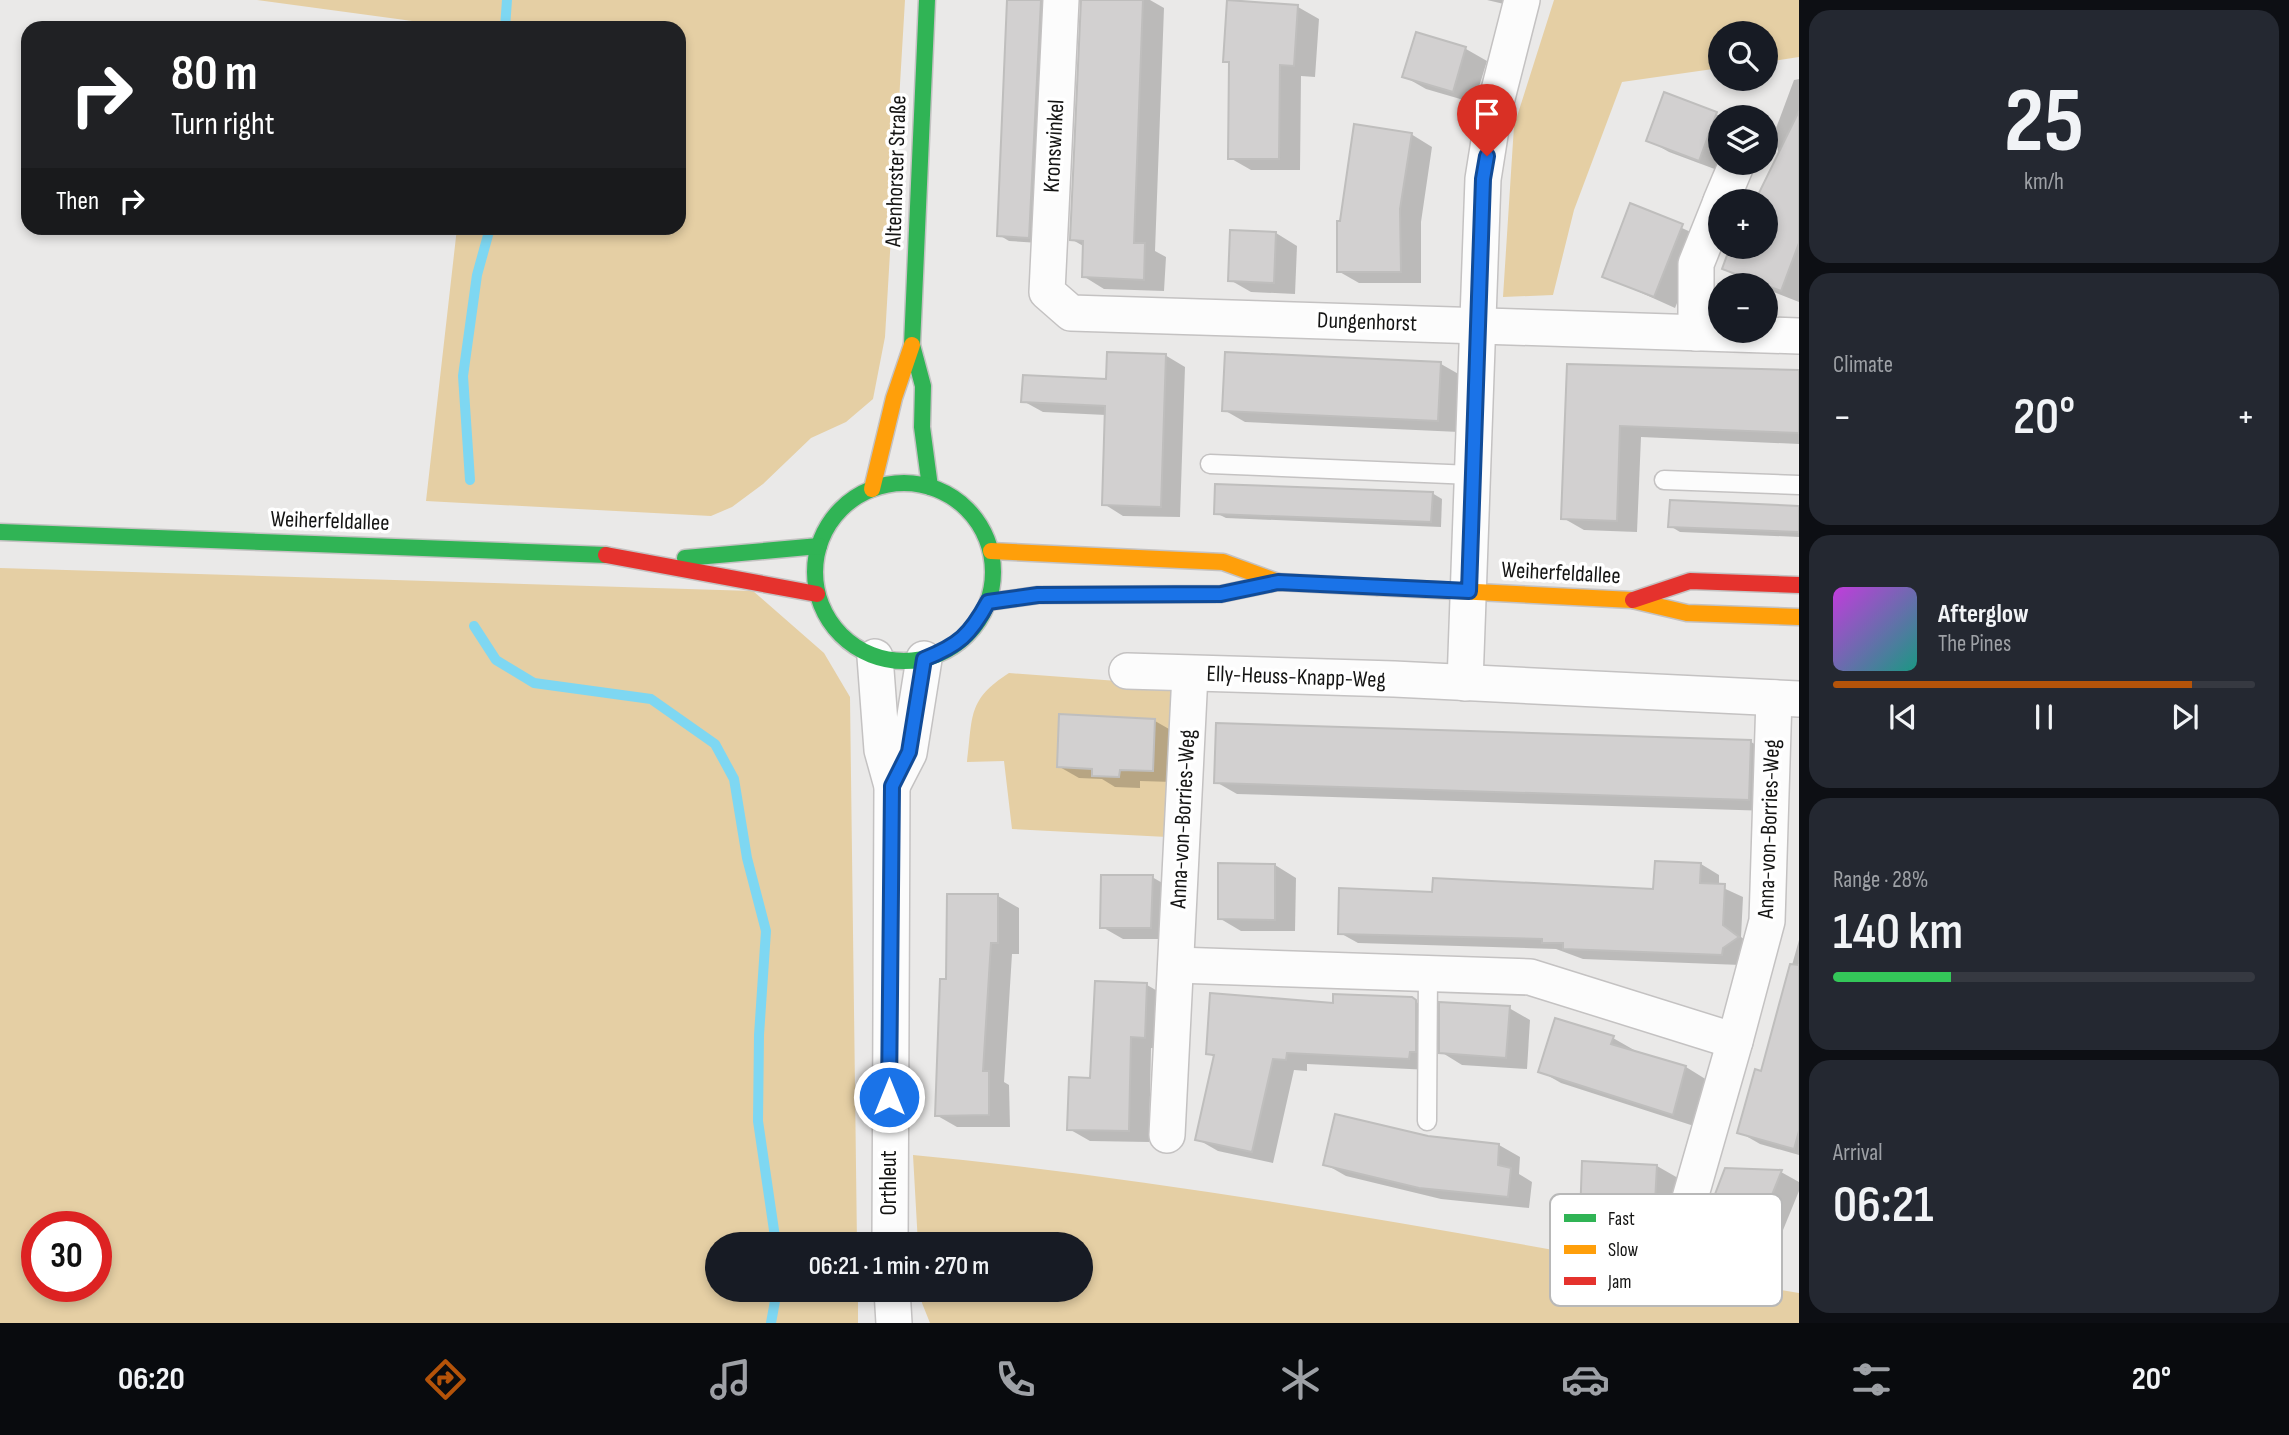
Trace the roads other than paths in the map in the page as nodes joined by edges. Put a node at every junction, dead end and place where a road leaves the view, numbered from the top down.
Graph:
1 (927, 0) edge
2 (1061, 0) edge
3 (1522, 0) edge
4 (1708, 234) edge
5 (1047, 292) joint
6 (1478, 326) junction
7 (1696, 333) junction
8 (1799, 336) edge
9 (912, 345) junction
10 (1210, 464) dead end
11 (1472, 475) junction
12 (1664, 480) dead end
13 (1799, 485) edge
14 (930, 487) junction
15 (872, 489) junction
16 (0, 533) edge
17 (819, 546) junction
18 (990, 551) junction
19 (659, 561) junction
20 (1278, 582) junction
21 (1799, 585) edge
22 (1469, 591) junction
23 (817, 594) junction
24 (1632, 600) junction
25 (988, 602) junction
26 (1799, 617) edge
27 (875, 657) junction
28 (924, 659) junction
29 (1127, 671) dead end
30 (1190, 674) junction
31 (1465, 683) junction
32 (1786, 699) edge
33 (892, 786) junction
34 (1176, 965) junction
35 (1427, 973) junction
36 (1735, 1041) junction
37 (1427, 1121) dead end
38 (1167, 1135) dead end
39 (1691, 1194) edge
40 (890, 1232) edge
41 (893, 1302) edge
42 (894, 1323) edge

1 - 9 main road, Altenhorster Straße
2 - 5 street, Kronswinkel
3 - 6 street
4 - 7 street
5 - 6 street, Dungenhorst
6 - 7 street, Dungenhorst
6 - 11 street
7 - 8 street, Dungenhorst
9 - 14 main road, Altenhorster Straße
9 - 15 main road, Altenhorster Straße
10 - 11 lane
11 - 22 street
12 - 13 lane
14 - 15 main road
14 - 18 main road
15 - 17 main road
16 - 19 main road, Weiherfeldallee
17 - 19 main road, Weiherfeldallee
17 - 23 main road
18 - 20 main road, Weiherfeldallee
18 - 25 main road
19 - 23 main road, Weiherfeldallee
20 - 22 main road, Weiherfeldallee
20 - 25 main road, Weiherfeldallee
21 - 24 main road, Weiherfeldallee
22 - 24 main road, Weiherfeldallee
22 - 31 street
23 - 27 main road
24 - 26 main road, Weiherfeldallee
25 - 28 main road
27 - 28 main road
27 - 33 street, Orthleut
28 - 33 street, Orthleut
29 - 30 street, Elly-Heuss-Knapp-Weg
30 - 31 street, Elly-Heuss-Knapp-Weg
30 - 34 street, Anna-von-Borries-Weg
31 - 32 street, Elly-Heuss-Knapp-Weg
32 - 36 street, Anna-von-Borries-Weg
33 - 40 street, Orthleut
34 - 35 street
34 - 38 street, Anna-von-Borries-Weg
35 - 36 street
35 - 37 lane
36 - 39 street, Anna-von-Borries-Weg
41 - 42 street

